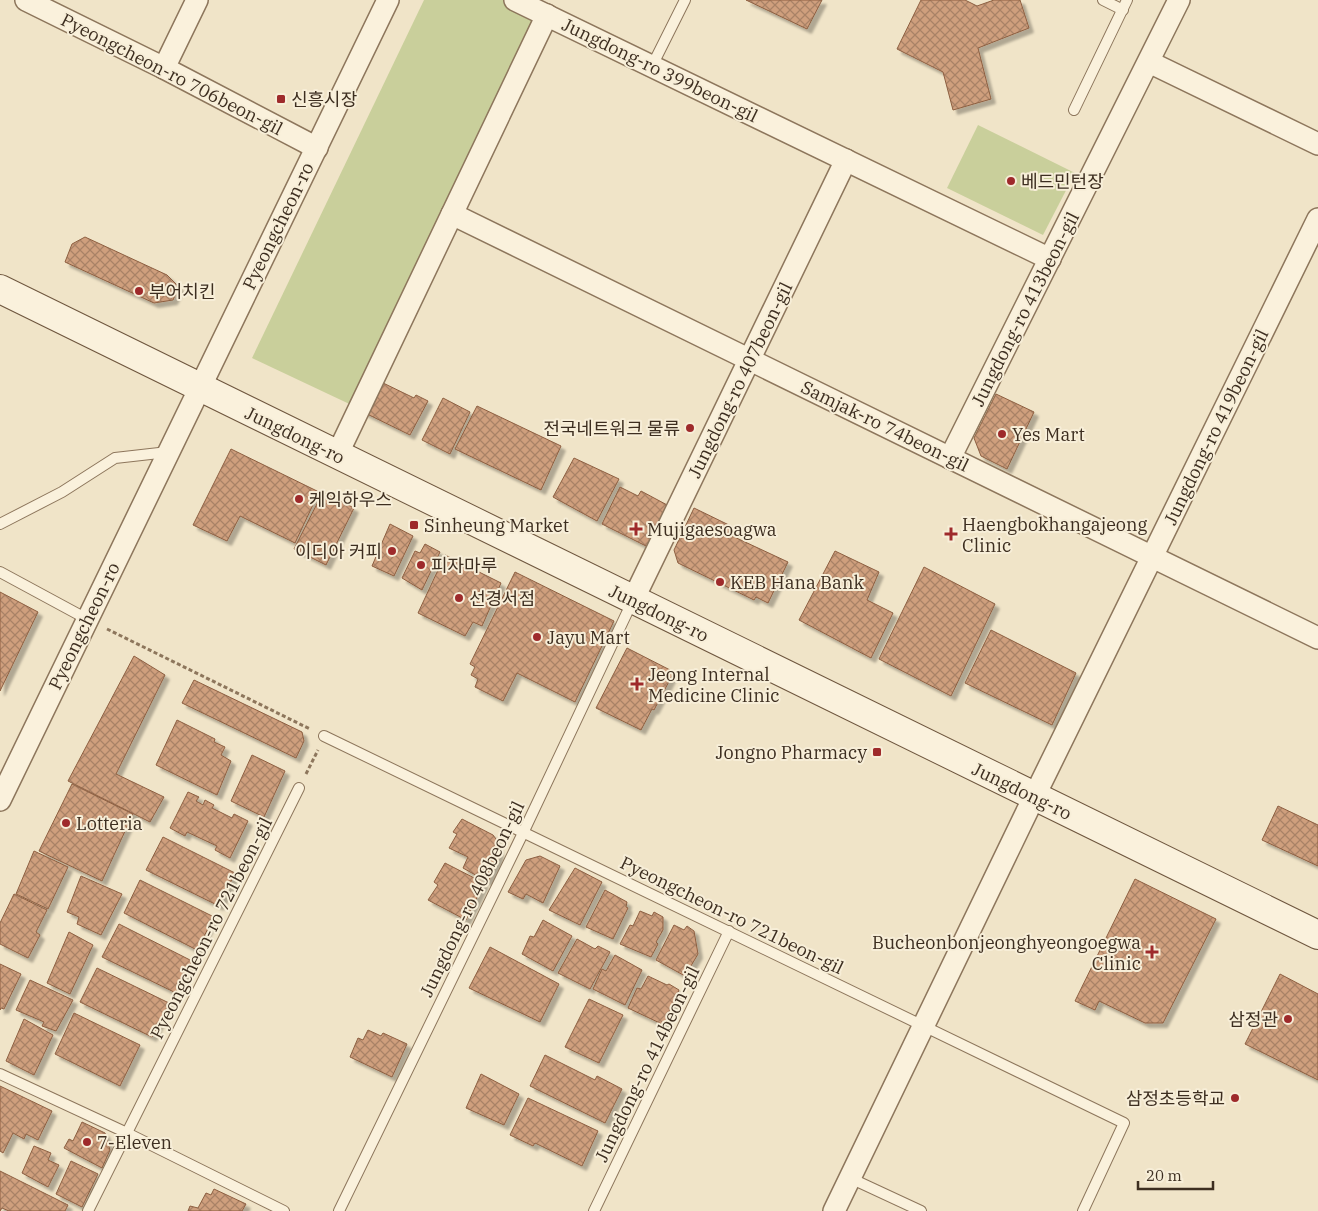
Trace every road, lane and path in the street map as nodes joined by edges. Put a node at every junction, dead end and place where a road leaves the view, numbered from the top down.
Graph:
1 (26, 0) edge
2 (197, 0) edge
3 (388, 0) edge
4 (515, 0) edge
5 (685, 0) edge
6 (1103, 0) edge
7 (1179, 0) edge
8 (1125, 5) edge
9 (547, 16) junction
10 (1149, 62) junction
11 (652, 66) junction
12 (164, 68) junction
13 (1074, 110) dead end
14 (1318, 144) edge
15 (317, 148) junction
16 (846, 160) junction
17 (452, 214) junction
18 (1318, 219) edge
19 (1050, 259) junction
20 (0, 289) edge
21 (750, 360) junction
22 (199, 388) junction
23 (168, 452) junction
24 (337, 455) junction
25 (950, 458) junction
26 (0, 524) edge
27 (1152, 557) junction
28 (0, 572) edge
29 (633, 600) junction
30 (88, 619) junction
31 (1318, 638) edge
32 (324, 736) junction
33 (300, 788) joint
34 (1034, 797) junction
35 (0, 800) edge
36 (523, 833) junction
37 (729, 931) junction
38 (1318, 935) edge
39 (924, 1025) junction
40 (0, 1074) edge
41 (127, 1134) junction
42 (850, 1178) junction
43 (88, 1211) edge
44 (284, 1211) edge
45 (338, 1211) edge
46 (594, 1211) edge
47 (834, 1211) edge
48 (921, 1211) edge
49 (1083, 1211) edge

1 - 12 street, Pyeongcheon-ro 706beon-gil
2 - 12 street
3 - 15 street, Pyeongcheon-ro
4 - 9 street
5 - 11 lane
6 - 8 lane
7 - 10 street, Jungdong-ro 413beon-gil
8 - 13 lane
9 - 11 street, Jungdong-ro 399beon-gil
9 - 17 street, Jungdong-ro 399beon-gil
10 - 14 street
10 - 19 street, Jungdong-ro 413beon-gil
11 - 16 street, Jungdong-ro 399beon-gil
12 - 15 street, Pyeongcheon-ro 706beon-gil
15 - 22 street, Pyeongcheon-ro
16 - 19 street, Jungdong-ro 399beon-gil
16 - 21 street, Jungdong-ro 407beon-gil
17 - 21 street, Samjak-ro 74beon-gil
17 - 24 street, Jungdong-ro 399beon-gil
18 - 27 street, Jungdong-ro 419beon-gil
19 - 25 street, Jungdong-ro 413beon-gil
20 - 22 street, Jungdong-ro
21 - 25 street, Samjak-ro 74beon-gil
21 - 29 street, Jungdong-ro 407beon-gil
22 - 23 street, Pyeongcheon-ro
22 - 24 street, Jungdong-ro
23 - 26 lane
23 - 30 street, Pyeongcheon-ro
24 - 29 street, Jungdong-ro
25 - 27 street, Samjak-ro 74beon-gil
27 - 31 street, Samjak-ro 74beon-gil
27 - 34 street, Jungdong-ro 419beon-gil
28 - 30 lane
29 - 34 street, Jungdong-ro
29 - 36 lane, Jungdong-ro 408beon-gil
30 - 32 path
30 - 35 street, Pyeongcheon-ro
32 - 33 path
32 - 36 lane, Pyeongcheon-ro 721beon-gil
33 - 41 lane, Pyeongcheon-ro 721beon-gil
34 - 38 street, Jungdong-ro
34 - 39 street, Jungdong-ro 419beon-gil
36 - 37 lane, Pyeongcheon-ro 721beon-gil
36 - 45 lane, Jungdong-ro 408beon-gil
37 - 39 lane, Pyeongcheon-ro 721beon-gil
37 - 46 lane, Jungdong-ro 414beon-gil
39 - 42 street, Jungdong-ro 419beon-gil
39 - 49 lane, Pyeongcheon-ro 721beon-gil
40 - 41 lane
41 - 43 lane, Pyeongcheon-ro 721beon-gil
41 - 44 lane
42 - 47 street, Jungdong-ro 419beon-gil
42 - 48 lane

